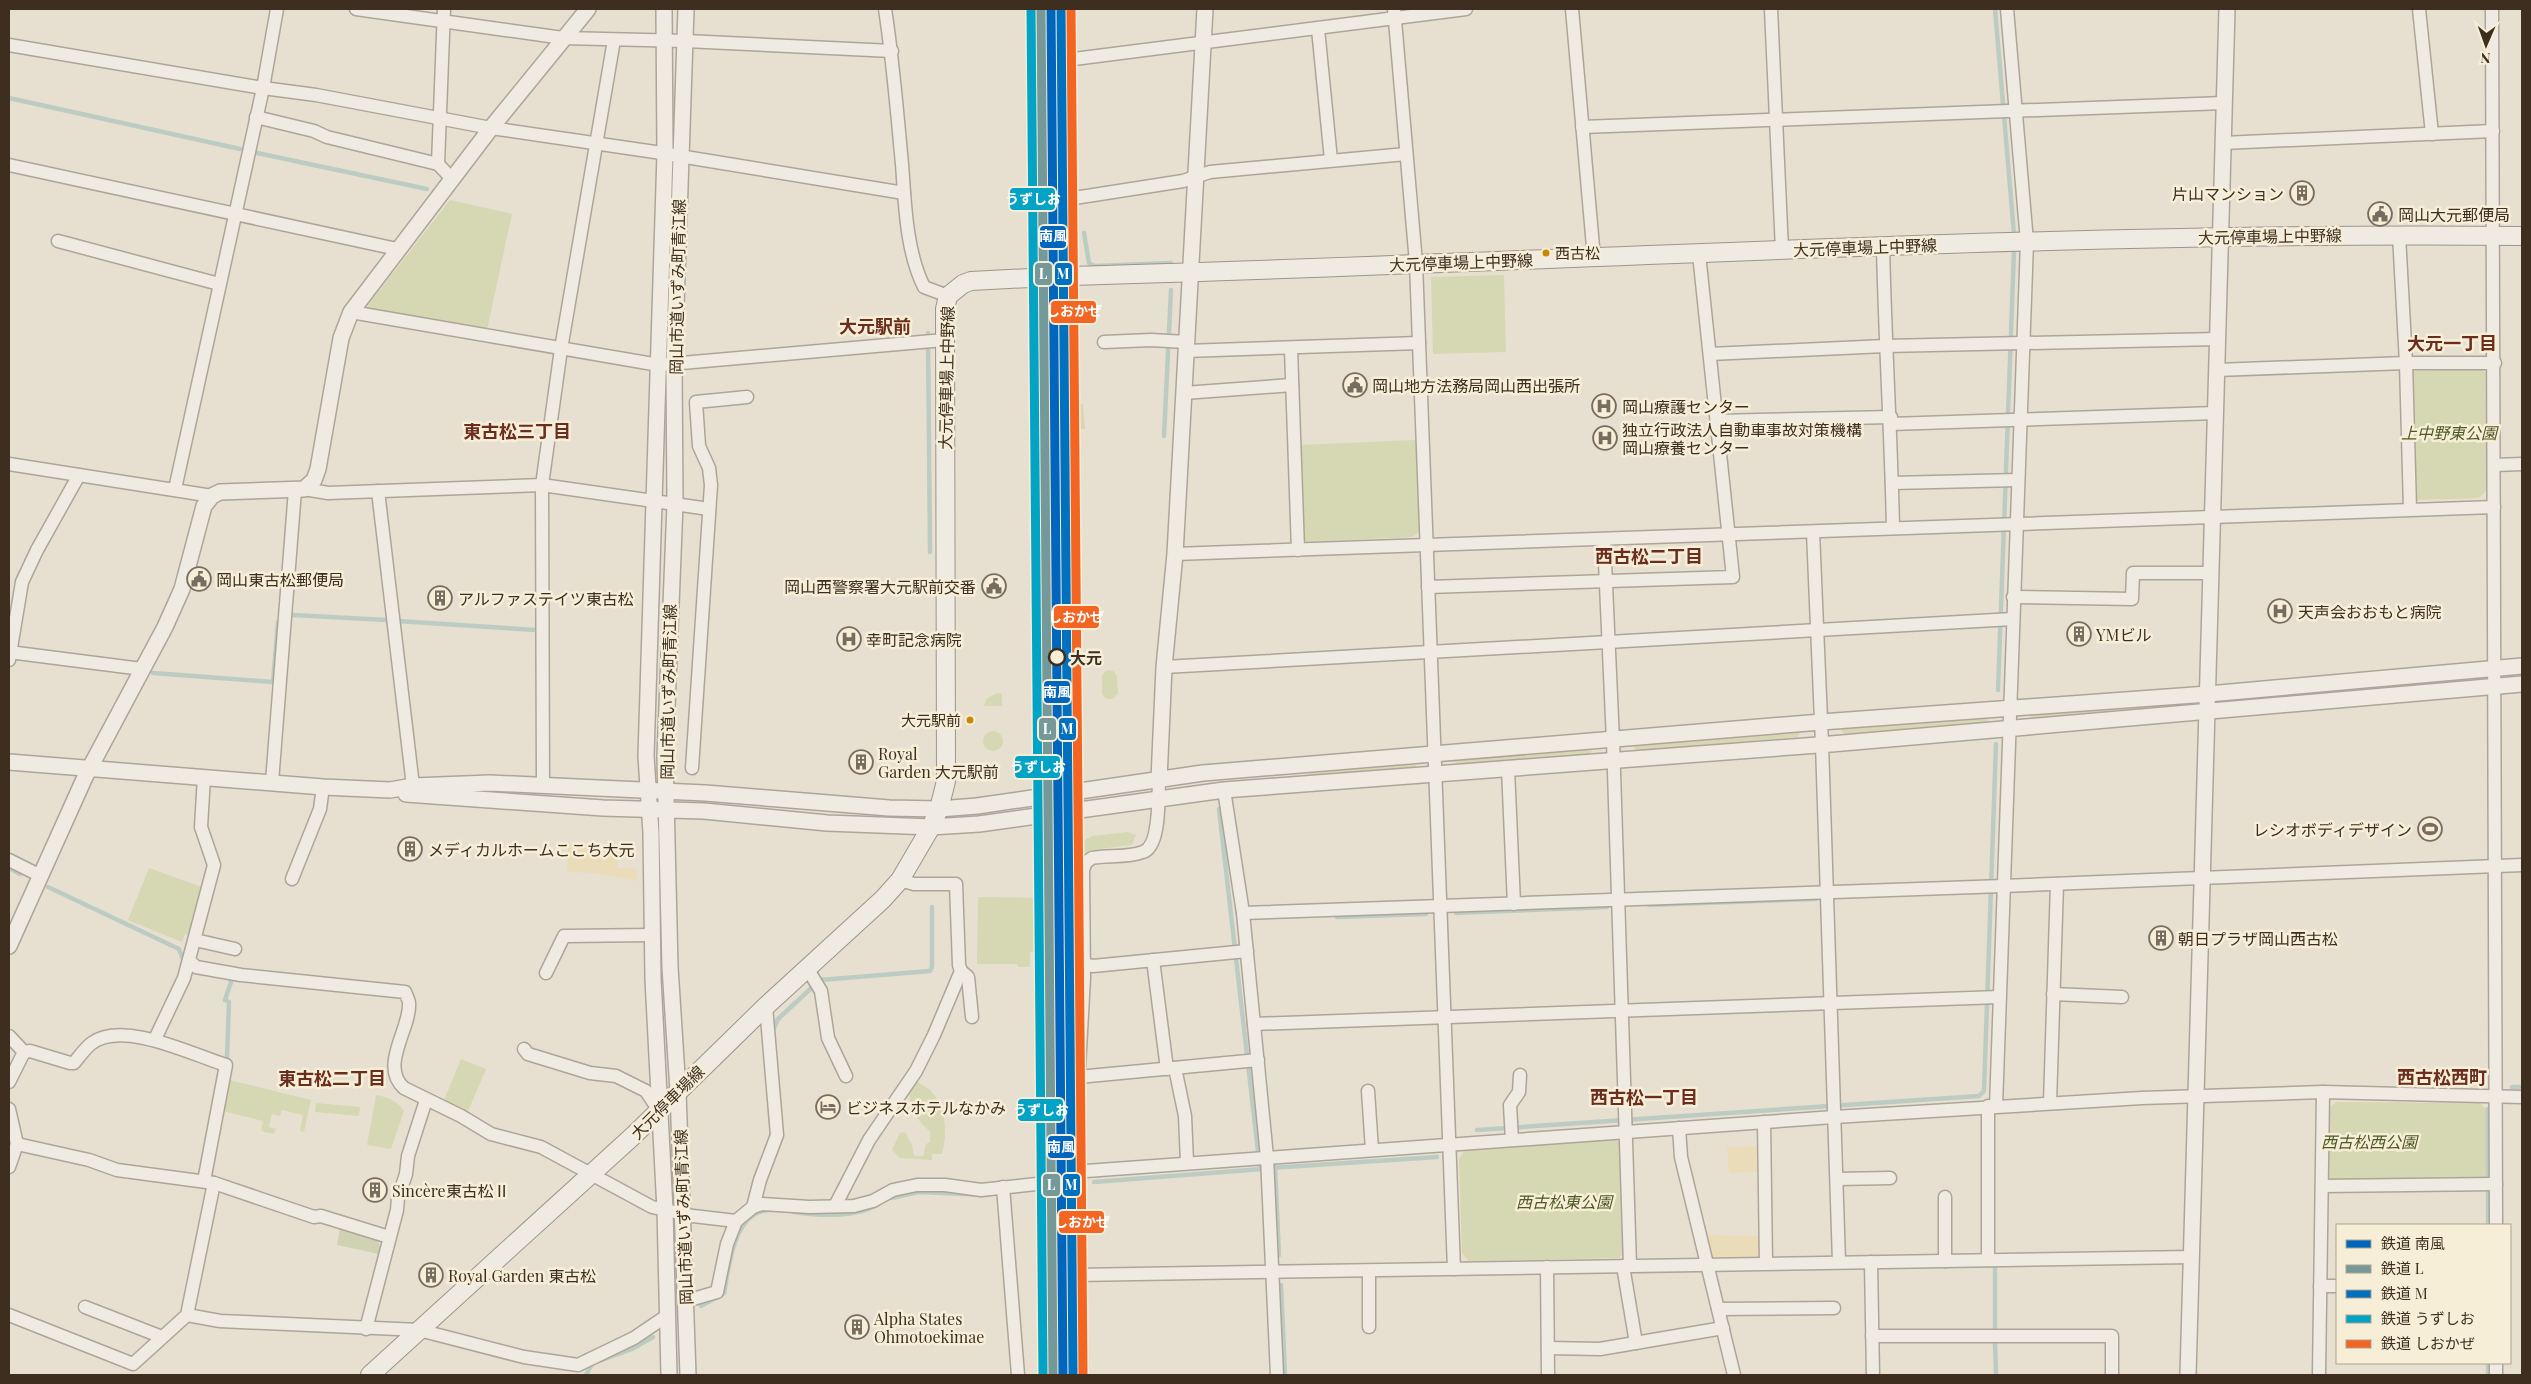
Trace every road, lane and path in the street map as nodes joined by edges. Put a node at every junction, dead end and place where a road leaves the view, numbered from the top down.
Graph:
1 (277, 9) edge
2 (356, 9) edge
3 (588, 9) edge
4 (664, 9) edge
5 (686, 9) edge
6 (885, 9) edge
7 (1066, 9) edge
8 (1205, 9) edge
9 (1466, 9) edge
10 (1572, 9) edge
11 (1771, 9) edge
12 (2007, 9) edge
13 (2227, 9) edge
14 (2419, 9) edge
15 (2492, 9) edge
16 (1394, 13) edge
17 (444, 15) edge
18 (1318, 29) junction
19 (563, 38) junction
20 (614, 40) junction
21 (686, 41) junction
22 (1203, 41) junction
23 (664, 42) junction
24 (9, 45) edge
25 (892, 51) junction
26 (1066, 60) junction
27 (262, 88) junction
28 (2224, 103) junction
29 (2007, 111) junction
30 (256, 117) junction
31 (440, 118) junction
32 (1775, 119) junction
33 (1582, 127) junction
34 (491, 128) junction
35 (2493, 131) junction
36 (2432, 134) junction
37 (597, 143) junction
38 (2223, 143) junction
39 (1406, 154) junction
40 (672, 155) junction
41 (1331, 160) junction
42 (438, 164) junction
43 (9, 165) edge
44 (1196, 177) junction
45 (452, 179) junction
46 (904, 194) junction
47 (1068, 199) junction
48 (235, 212) junction
49 (2399, 235) junction
50 (2220, 236) junction
51 (2494, 236) junction
52 (2522, 236) edge
53 (58, 242) dead end
54 (2026, 242) junction
55 (1883, 246) junction
56 (398, 249) junction
57 (1782, 250) junction
58 (1699, 254) junction
59 (1594, 258) junction
60 (1416, 263) junction
61 (1189, 273) junction
62 (1068, 276) junction
63 (219, 284) junction
64 (948, 296) junction
65 (351, 312) junction
66 (2218, 339) junction
67 (933, 341) junction
68 (1104, 342) dead end
69 (1419, 343) junction
70 (2015, 343) junction
71 (1885, 346) junction
72 (1186, 347) junction
73 (561, 349) junction
74 (1291, 349) junction
75 (1710, 354) junction
76 (2406, 363) junction
77 (2495, 363) junction
78 (659, 364) junction
79 (674, 365) junction
80 (2217, 370) junction
81 (1292, 385) junction
82 (1184, 392) junction
83 (747, 398) dead end
84 (2216, 413) junction
85 (2012, 420) junction
86 (1717, 421) junction
87 (1891, 421) junction
88 (9, 464) edge
89 (2522, 464) edge
90 (2494, 465) junction
91 (79, 475) junction
92 (2010, 480) junction
93 (1892, 483) junction
94 (542, 485) junction
95 (175, 489) junction
96 (300, 490) junction
97 (378, 491) junction
98 (212, 496) junction
99 (654, 502) junction
100 (675, 504) junction
101 (2494, 507) junction
102 (709, 509) junction
103 (2410, 509) junction
104 (2213, 518) junction
105 (2008, 524) junction
106 (1893, 528) junction
107 (1812, 532) junction
108 (1728, 534) junction
109 (1604, 540) junction
110 (1426, 546) junction
111 (1298, 550) junction
112 (1175, 554) junction
113 (2211, 573) junction
114 (1606, 581) junction
115 (1428, 587) junction
116 (2013, 597) junction
117 (2005, 620) junction
118 (1817, 630) junction
119 (1609, 641) junction
120 (1430, 653) junction
121 (9, 654) edge
122 (2522, 666) edge
123 (1164, 667) junction
124 (2495, 668) junction
125 (142, 669) junction
126 (2522, 684) edge
127 (2495, 686) junction
128 (2208, 694) junction
129 (2009, 709) junction
130 (2207, 712) junction
131 (1821, 722) junction
132 (2009, 729) junction
133 (1613, 741) junction
134 (1822, 744) junction
135 (1435, 755) junction
136 (1614, 760) junction
137 (9, 762) edge
138 (90, 768) junction
139 (692, 768) dead end
140 (1508, 769) junction
141 (1436, 775) junction
142 (204, 777) junction
143 (1159, 780) junction
144 (272, 782) junction
145 (323, 786) junction
146 (413, 786) junction
147 (543, 786) junction
148 (390, 790) junction
149 (1224, 790) junction
150 (648, 791) junction
151 (666, 792) junction
152 (1158, 798) junction
153 (939, 809) junction
154 (649, 810) junction
155 (667, 810) junction
156 (931, 827) junction
157 (9, 860) edge
158 (2522, 865) edge
159 (2495, 866) junction
160 (39, 875) junction
161 (2202, 878) junction
162 (292, 879) dead end
163 (900, 880) junction
164 (2057, 884) junction
165 (1995, 887) junction
166 (1826, 892) junction
167 (1618, 900) junction
168 (1514, 904) junction
169 (1441, 906) junction
170 (1243, 913) junction
171 (653, 935) junction
172 (194, 940) junction
173 (9, 946) edge
174 (235, 949) dead end
175 (1239, 952) junction
176 (1153, 960) junction
177 (188, 964) junction
178 (1084, 965) junction
179 (961, 971) junction
180 (546, 973) dead end
181 (813, 979) junction
182 (2054, 994) junction
183 (2122, 996) dead end
184 (1991, 997) junction
185 (1830, 1002) junction
186 (766, 1006) junction
187 (1621, 1010) junction
188 (972, 1017) dead end
189 (1445, 1017) junction
190 (1254, 1024) junction
191 (9, 1036) edge
192 (155, 1039) junction
193 (524, 1049) dead end
194 (29, 1051) junction
195 (1251, 1061) junction
196 (1171, 1068) junction
197 (1520, 1075) dead end
198 (846, 1076) dead end
199 (1078, 1077) junction
200 (9, 1082) edge
201 (1368, 1090) dead end
202 (678, 1091) junction
203 (2323, 1092) junction
204 (2196, 1096) junction
205 (2496, 1096) junction
206 (2522, 1097) edge
207 (426, 1100) junction
208 (2050, 1104) junction
209 (1992, 1106) junction
210 (9, 1109) edge
211 (1834, 1110) junction
212 (659, 1111) junction
213 (1764, 1122) junction
214 (1625, 1124) junction
215 (1679, 1128) junction
216 (1511, 1132) junction
217 (17, 1144) junction
218 (1449, 1144) junction
219 (1372, 1150) junction
220 (1187, 1162) junction
221 (1264, 1162) junction
222 (9, 1167) edge
223 (1075, 1172) junction
224 (590, 1175) junction
225 (1890, 1178) dead end
226 (1837, 1179) junction
227 (209, 1182) junction
228 (1045, 1183) junction
229 (2496, 1184) junction
230 (2322, 1186) junction
231 (1004, 1191) junction
232 (1945, 1196) dead end
233 (835, 1206) junction
234 (754, 1207) junction
235 (665, 1210) junction
236 (684, 1214) junction
237 (736, 1221) junction
238 (2496, 1224) edge
239 (389, 1237) junction
240 (2191, 1257) junction
241 (1988, 1260) junction
242 (1945, 1261) junction
243 (1839, 1262) junction
244 (1871, 1262) junction
245 (1766, 1263) junction
246 (1706, 1264) junction
247 (1627, 1266) junction
248 (1547, 1267) junction
249 (1454, 1269) junction
250 (1369, 1271) junction
251 (1272, 1272) junction
252 (1075, 1275) junction
253 (2320, 1286) junction
254 (2336, 1286) edge
255 (686, 1301) junction
256 (85, 1307) dead end
257 (1834, 1308) dead end
258 (1718, 1310) junction
259 (187, 1315) junction
260 (668, 1315) junction
261 (9, 1316) edge
262 (1369, 1327) dead end
263 (1723, 1328) junction
264 (366, 1329) junction
265 (419, 1330) junction
266 (1872, 1336) junction
267 (162, 1337) junction
268 (1636, 1343) junction
269 (1548, 1348) junction
270 (578, 1370) edge
271 (370, 1375) edge
272 (669, 1375) edge
273 (688, 1375) edge
274 (1018, 1375) edge
275 (1045, 1375) edge
276 (1075, 1375) edge
277 (1277, 1375) edge
278 (1548, 1375) edge
279 (1734, 1375) edge
280 (1873, 1375) edge
281 (2112, 1375) edge
282 (2188, 1375) edge
283 (2319, 1375) edge

1 - 27 street
2 - 17 street
3 - 19 street
4 - 23 street, 岡山市道いずみ町青江線
5 - 21 street, 岡山市道いずみ町青江線
6 - 25 street
7 - 26 street
8 - 22 street
9 - 16 street
10 - 33 street
11 - 32 street
12 - 29 street
13 - 28 street
14 - 36 street
15 - 35 street
16 - 18 street
16 - 39 street
17 - 19 street
17 - 31 street
18 - 22 street
18 - 41 street
19 - 20 street
19 - 34 street
20 - 23 street
20 - 37 street
21 - 23 street
21 - 25 street
21 - 40 street, 岡山市道いずみ町青江線
22 - 26 street
22 - 44 street
23 - 40 street, 岡山市道いずみ町青江線
24 - 27 street
25 - 46 street
26 - 47 street
27 - 30 street
27 - 31 street
28 - 29 street
28 - 38 street
29 - 32 street
29 - 54 street
30 - 42 street
30 - 48 street
31 - 34 street
31 - 42 street
32 - 33 street
32 - 57 street
33 - 59 street
34 - 37 street
34 - 45 street
35 - 36 street
35 - 51 street
36 - 38 street
37 - 40 street
37 - 73 street
38 - 50 street
39 - 41 street
39 - 60 street
40 - 46 street
40 - 78 street, 岡山市道いずみ町青江線
40 - 79 street, 岡山市道いずみ町青江線
41 - 44 street
42 - 45 street
43 - 48 street
44 - 47 street
44 - 61 street
45 - 56 street
46 - 64 street
47 - 62 street
48 - 56 street
48 - 63 street
49 - 50 main road, 大元停車場上中野線
49 - 51 main road, 大元停車場上中野線
49 - 76 street
50 - 54 main road, 大元停車場上中野線
50 - 66 street
51 - 52 main road, 大元停車場上中野線
51 - 77 street
53 - 63 street
54 - 55 main road, 大元停車場上中野線
54 - 70 street
55 - 57 main road, 大元停車場上中野線
55 - 71 street
56 - 65 street
57 - 58 main road, 大元停車場上中野線
58 - 59 main road, 大元停車場上中野線
58 - 75 street
59 - 60 main road, 大元停車場上中野線
60 - 61 main road, 大元停車場上中野線
60 - 69 street
61 - 62 main road, 大元停車場上中野線
61 - 72 street
62 - 64 main road, 大元停車場上中野線
63 - 95 street
64 - 67 main road, 大元停車場上中野線
65 - 73 street
65 - 96 street
66 - 70 street
66 - 80 street
67 - 79 street
67 - 153 main road, 大元停車場上中野線
68 - 72 street
69 - 74 street
69 - 110 street
70 - 71 street
70 - 85 street
71 - 75 street
71 - 87 street
72 - 74 street
72 - 82 street
73 - 78 street
73 - 94 street
74 - 81 street
75 - 86 street
76 - 77 street
76 - 80 street
76 - 103 street
77 - 90 street
78 - 79 street
78 - 99 street, 岡山市道いずみ町青江線
79 - 100 street, 岡山市道いずみ町青江線
80 - 84 street
81 - 82 street
81 - 111 street
82 - 112 street
83 - 102 street
84 - 85 street
84 - 104 street
85 - 87 street
85 - 92 street
86 - 87 street
86 - 108 street
87 - 93 street
88 - 91 street
89 - 90 street
90 - 101 street
91 - 95 street
91 - 121 street
92 - 93 street
92 - 105 street
93 - 106 street
94 - 97 street
94 - 99 street
94 - 147 street
95 - 98 street
96 - 97 street
96 - 98 street
96 - 144 street
97 - 146 street
98 - 125 street
99 - 100 street
99 - 150 street, 岡山市道いずみ町青江線
100 - 102 street
100 - 151 street, 岡山市道いずみ町青江線
101 - 103 street
101 - 124 street
102 - 139 street
103 - 104 street
104 - 105 street
104 - 113 street
105 - 106 street
105 - 116 street
106 - 107 street
107 - 108 street
107 - 118 street
108 - 109 street
108 - 114 street
109 - 110 street
109 - 114 street
110 - 111 street
110 - 115 street
111 - 112 street
112 - 123 street
113 - 116 street
113 - 128 street
114 - 115 street
114 - 119 street
115 - 120 street
116 - 117 street
117 - 118 street
117 - 129 street
118 - 119 street
118 - 131 street
119 - 120 street
119 - 133 street
120 - 123 street
120 - 135 street
121 - 125 street
122 - 124 street
123 - 143 street
124 - 127 street
124 - 128 street
125 - 138 street
126 - 127 street
127 - 130 street
127 - 159 street
128 - 129 street
128 - 130 street
129 - 131 street
129 - 132 street
130 - 132 street
130 - 161 street
131 - 133 street
131 - 134 street
132 - 134 street
132 - 165 street
133 - 135 street
133 - 136 street
134 - 136 street
134 - 166 street
135 - 141 street
135 - 143 street
136 - 140 street
136 - 167 street
137 - 138 street
138 - 142 street
138 - 160 street
140 - 141 street
140 - 168 street
141 - 149 street
141 - 169 street
142 - 144 street
142 - 172 street
143 - 152 street
143 - 153 street
144 - 145 street
145 - 148 street
145 - 162 street
146 - 147 street
146 - 148 street
147 - 150 street
148 - 154 street
149 - 152 street
149 - 170 street
150 - 151 street
150 - 154 street, 岡山市道いずみ町青江線
151 - 153 street
151 - 155 street, 岡山市道いずみ町青江線
152 - 156 street
152 - 178 street
153 - 156 main road, 大元停車場線
154 - 155 street
154 - 171 street, 岡山市道いずみ町青江線
155 - 156 street
155 - 202 street, 岡山市道いずみ町青江線
156 - 163 main road, 大元停車場線
157 - 160 street
158 - 159 street
159 - 161 street
159 - 205 street
160 - 173 street
161 - 164 street
161 - 204 street
163 - 179 street
163 - 181 main road, 大元停車場線
164 - 165 street
164 - 182 street
165 - 166 street
165 - 184 street
166 - 167 street
166 - 185 street
167 - 168 street
167 - 187 street
168 - 169 street
169 - 170 street
169 - 189 street
170 - 175 street
171 - 180 street
171 - 212 street, 岡山市道いずみ町青江線
172 - 174 street
172 - 177 street
175 - 176 street
175 - 190 street
176 - 178 street
176 - 196 street
177 - 192 street
177 - 207 street
178 - 199 street
178 - 228 street
179 - 188 street
179 - 233 street
181 - 186 main road, 大元停車場線
181 - 198 street
182 - 183 street
182 - 208 street
184 - 185 street
184 - 209 street
185 - 187 street
185 - 211 street
186 - 202 main road, 大元停車場線
186 - 234 street
187 - 189 street
187 - 214 street
189 - 190 street
189 - 218 street
190 - 195 street
191 - 194 street
192 - 194 street
192 - 227 street
193 - 212 street
194 - 200 street
195 - 196 street
195 - 221 street
196 - 199 street
196 - 220 street
197 - 216 street
199 - 223 street
201 - 219 street
202 - 212 main road, 大元停車場線
202 - 236 street, 岡山市道いずみ町青江線
203 - 204 street
203 - 205 street
203 - 230 street
204 - 208 street
204 - 240 street
205 - 206 street
205 - 229 street
207 - 224 street
207 - 239 street
208 - 209 street
209 - 211 street
209 - 241 street
210 - 217 street
211 - 213 street
211 - 226 street
212 - 224 main road, 大元停車場線
212 - 235 street, 岡山市道いずみ町青江線
213 - 215 street
213 - 245 street
214 - 215 street
214 - 216 street
214 - 247 street
215 - 246 street
216 - 218 street
217 - 222 street
217 - 227 street
218 - 219 street
218 - 249 street
219 - 221 street
220 - 221 street
220 - 223 street
221 - 251 street
223 - 228 street
223 - 252 street
224 - 235 street
224 - 265 main road, 大元停車場線
225 - 226 street
226 - 243 street
227 - 239 street
227 - 259 street
228 - 231 street
228 - 275 street
229 - 230 street
229 - 238 street
230 - 253 street
231 - 233 street
231 - 274 street
232 - 242 street
233 - 234 street
234 - 237 street
235 - 236 street
235 - 260 street, 岡山市道いずみ町青江線
236 - 237 street
236 - 255 street, 岡山市道いずみ町青江線
237 - 255 street
239 - 264 street
240 - 241 street
240 - 282 street
241 - 242 street
242 - 244 street
243 - 244 street
243 - 245 street
244 - 266 street
245 - 246 street
246 - 247 street
246 - 258 street
247 - 248 street
247 - 268 street
248 - 249 street
248 - 269 street
249 - 250 street
250 - 251 street
250 - 262 street
251 - 252 street
251 - 277 street
252 - 276 street
253 - 254 street
253 - 283 street
255 - 273 street, 岡山市道いずみ町青江線
256 - 267 street
257 - 258 street
258 - 263 street
259 - 264 street
259 - 267 street
260 - 270 street
260 - 272 street, 岡山市道いずみ町青江線
261 - 267 street
263 - 268 street
263 - 279 street
264 - 265 street
265 - 270 street
265 - 271 main road, 大元停車場線
266 - 280 street
266 - 281 street
268 - 269 street
269 - 278 street

